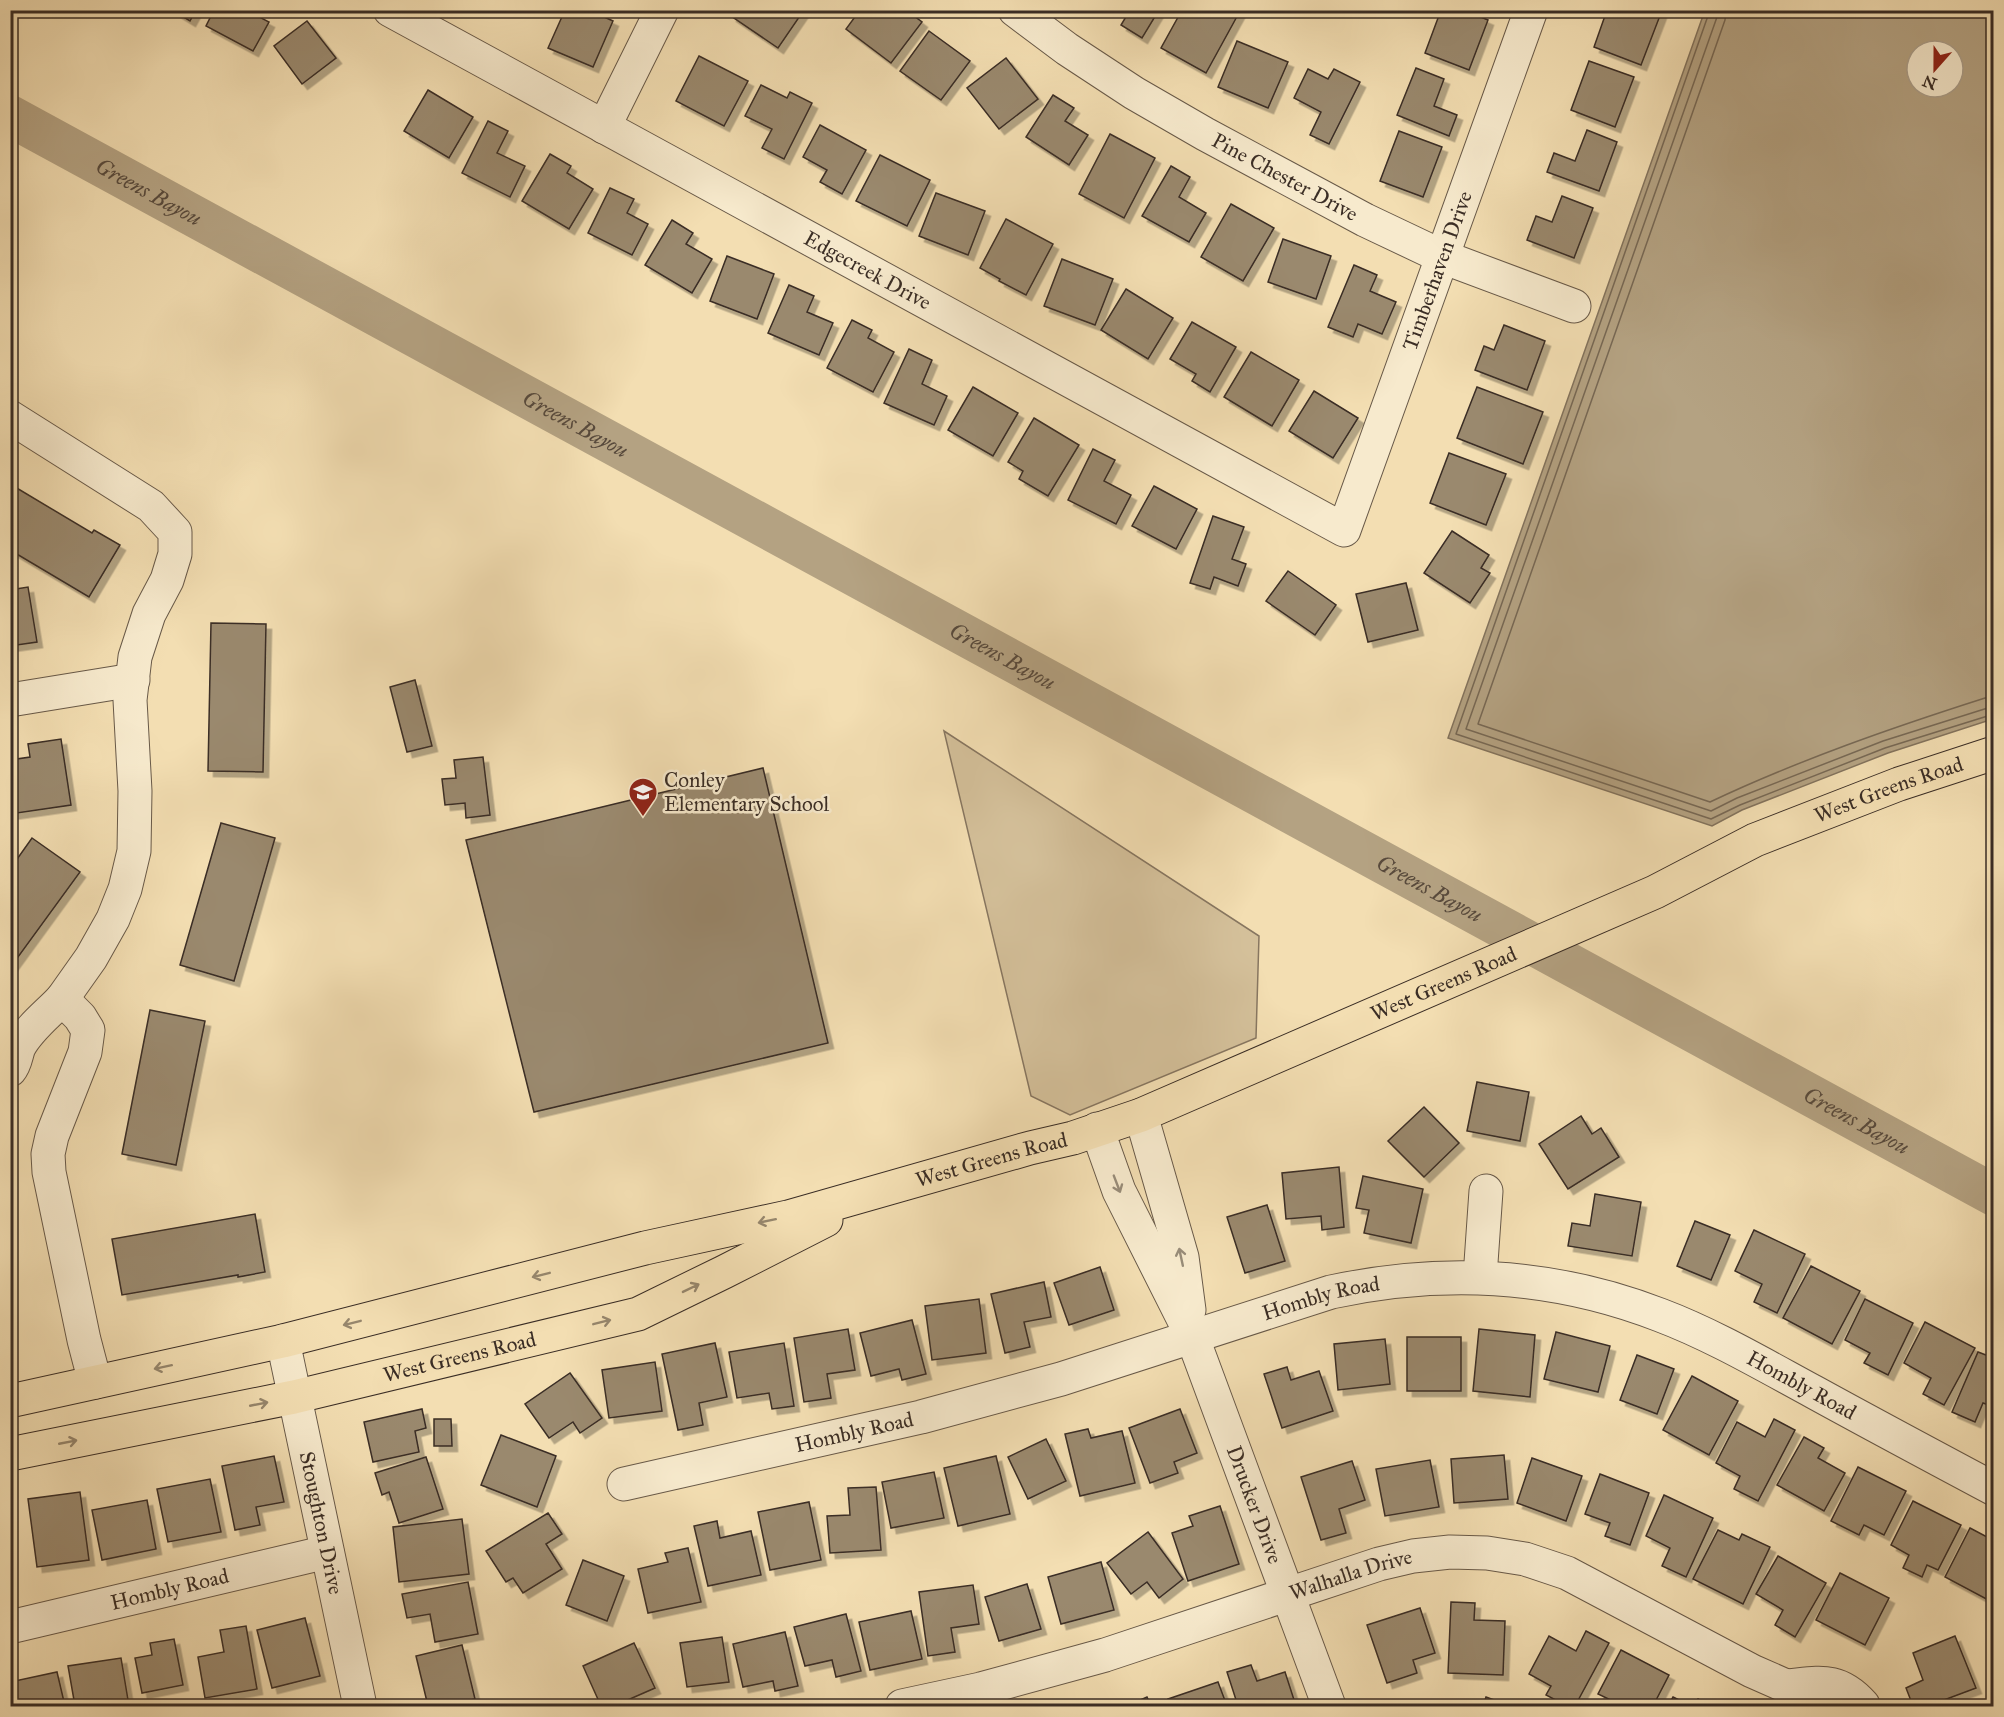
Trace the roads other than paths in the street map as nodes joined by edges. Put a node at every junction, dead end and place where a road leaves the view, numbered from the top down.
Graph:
1 (390, 10) edge
2 (662, 10) edge
3 (1016, 10) edge
4 (1531, 10) edge
5 (604, 127) junction
6 (1443, 257) junction
7 (1574, 306) dead end
8 (10, 417) edge
9 (1344, 530) joint
10 (133, 680) junction
11 (10, 700) edge
12 (1994, 753) edge
13 (62, 999) junction
14 (13, 1057) edge
15 (1141, 1115) junction
16 (1098, 1129) junction
17 (884, 1190) junction
18 (1486, 1191) dead end
19 (1479, 1277) junction
20 (1192, 1336) junction
21 (283, 1341) junction
22 (95, 1382) junction
23 (294, 1397) junction
24 (10, 1401) edge
25 (10, 1454) edge
26 (624, 1484) dead end
27 (1994, 1489) edge
28 (327, 1552) junction
29 (1287, 1595) junction
30 (10, 1627) edge
31 (1799, 1696) edge
32 (360, 1707) edge
33 (902, 1707) edge
34 (1329, 1707) edge
35 (1862, 1707) edge

1 - 5 street, Edgecreek Drive
2 - 5 street
3 - 6 street, Pine Chester Drive
4 - 6 street, Timberhaven Drive
5 - 9 street, Edgecreek Drive
6 - 7 street, Pine Chester Drive
6 - 9 street, Timberhaven Drive
8 - 10 street
10 - 11 street
10 - 13 street
12 - 15 main road, West Greens Road
13 - 14 street
13 - 22 street
15 - 16 main road, West Greens Road
20 -> 15 street, Drucker Drive
16 - 17 main road, West Greens Road
16 -> 20 street, Drucker Drive
17 -> 21 main road, West Greens Road
23 -> 17 main road, West Greens Road
18 - 19 street
19 - 20 street, Hombly Road
19 - 27 street, Hombly Road
20 - 26 street, Hombly Road
20 - 29 street, Drucker Drive
21 -> 22 main road, West Greens Road
21 - 23 street, Stoughton Drive
22 - 24 main road, West Greens Road
25 -> 23 main road, West Greens Road
23 - 28 street, Stoughton Drive
28 - 30 street, Hombly Road
28 - 32 street, Stoughton Drive
29 - 31 street, Walhalla Drive
29 - 33 street, Walhalla Drive
29 - 34 street, Drucker Drive
31 - 35 street

